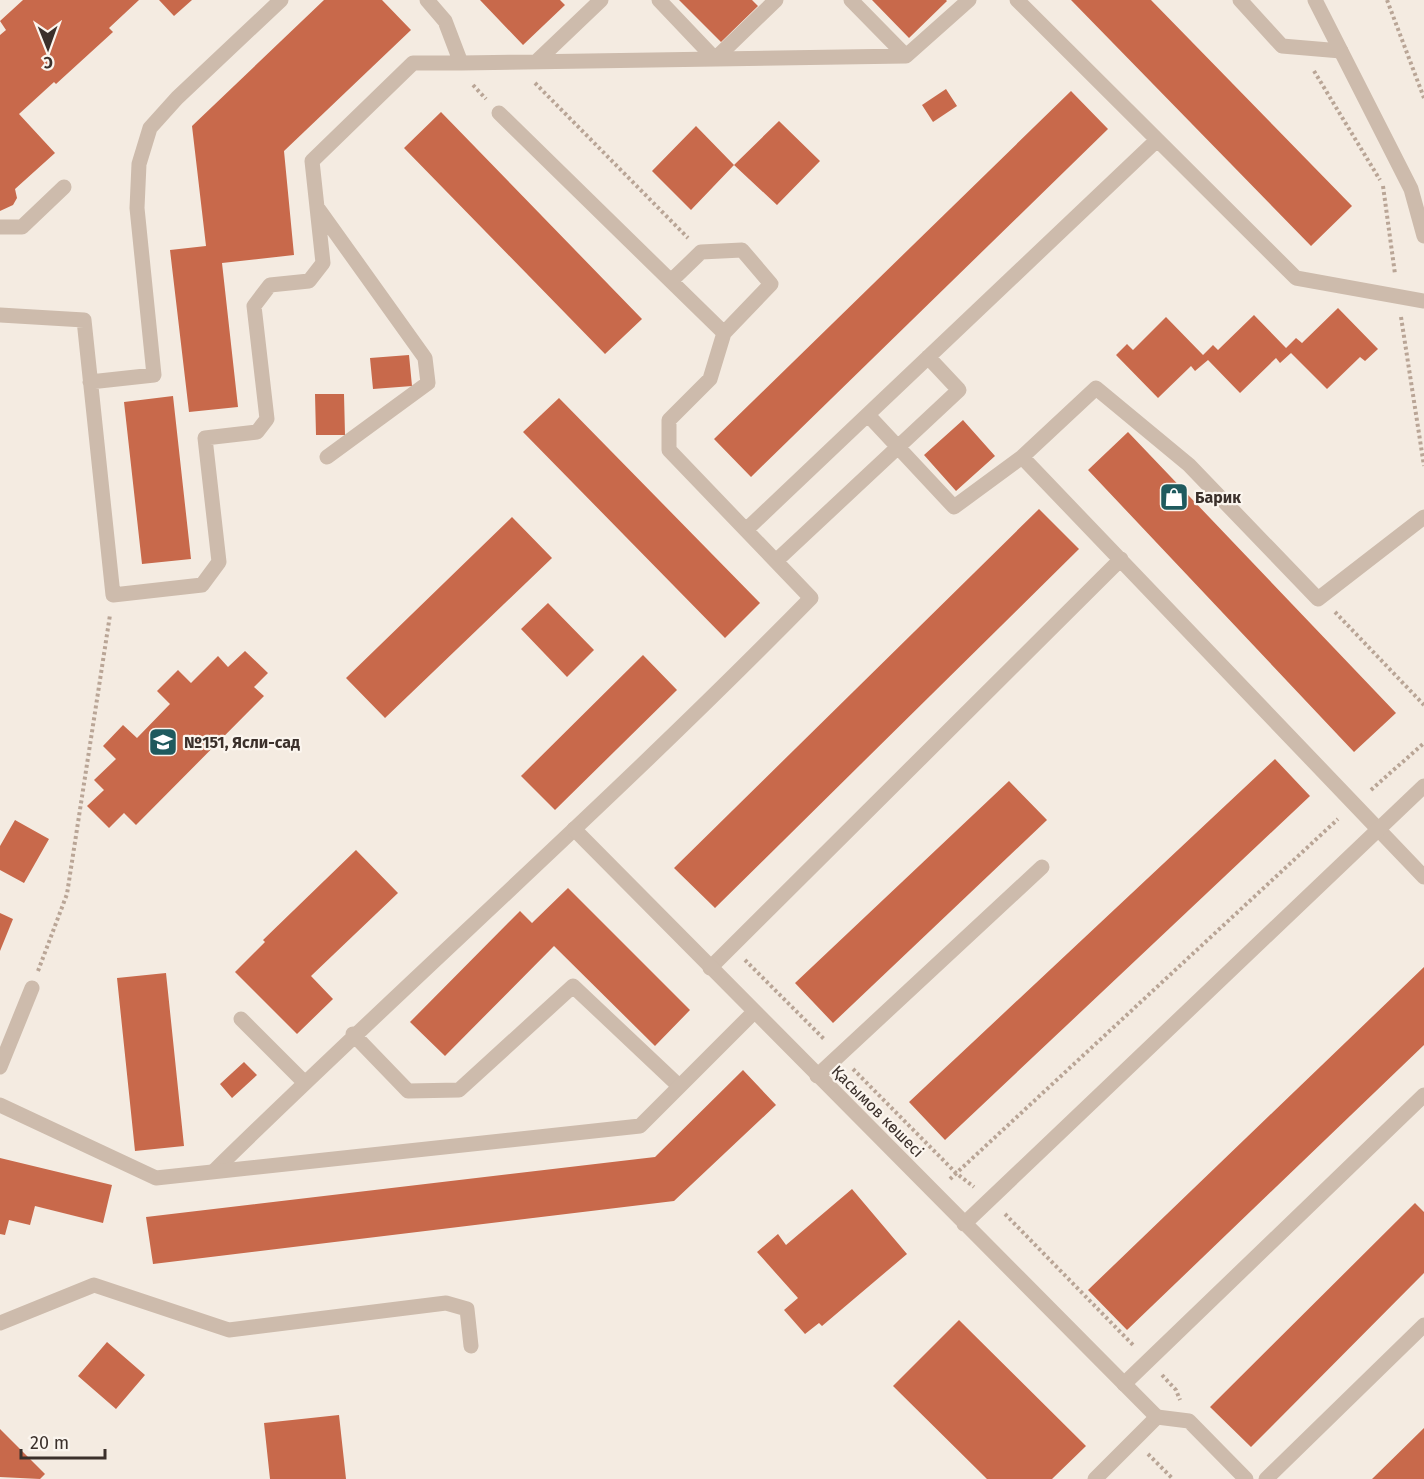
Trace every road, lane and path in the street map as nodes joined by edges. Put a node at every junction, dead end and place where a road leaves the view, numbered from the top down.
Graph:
1 (281, 0) edge
2 (427, 0) edge
3 (599, 0) edge
4 (659, 0) edge
5 (776, 0) edge
6 (851, 0) edge
7 (969, 0) edge
8 (1017, 0) edge
9 (1240, 0) edge
10 (1315, 0) edge
11 (1387, 0) edge
12 (1300, 48) junction
13 (1341, 51) junction
14 (906, 56) junction
15 (716, 59) junction
16 (536, 62) junction
17 (460, 63) junction
18 (1424, 98) edge
19 (549, 99) dead end
20 (499, 113) joint
21 (1157, 140) junction
22 (64, 187) dead end
23 (317, 207) junction
24 (0, 227) edge
25 (1424, 236) edge
26 (701, 252) junction
27 (671, 281) junction
28 (1398, 296) junction
29 (1424, 301) edge
30 (0, 315) edge
31 (724, 333) junction
32 (928, 357) junction
33 (90, 382) junction
34 (868, 415) junction
35 (898, 447) junction
36 (327, 457) dead end
37 (1022, 457) junction
38 (1424, 466) edge
39 (1424, 517) edge
40 (746, 530) junction
41 (1121, 559) junction
42 (776, 561) junction
43 (113, 595) junction
44 (1318, 599) junction
45 (1424, 705) edge
46 (1424, 743) edge
47 (1424, 786) edge
48 (1355, 803) junction
49 (1379, 828) junction
50 (574, 829) junction
51 (1042, 867) dead end
52 (1424, 877) edge
53 (732, 947) junction
54 (710, 968) junction
55 (32, 988) joint
56 (753, 1012) junction
57 (241, 1019) dead end
58 (353, 1034) junction
59 (839, 1055) junction
60 (0, 1067) edge
61 (817, 1076) junction
62 (304, 1082) junction
63 (679, 1086) junction
64 (1424, 1095) edge
65 (0, 1105) edge
66 (214, 1171) junction
67 (956, 1173) junction
68 (934, 1193) junction
69 (991, 1200) junction
70 (964, 1224) junction
71 (0, 1323) edge
72 (1424, 1325) edge
73 (471, 1346) dead end
74 (1148, 1361) junction
75 (1124, 1384) junction
76 (1157, 1417) junction
77 (1189, 1421) junction
78 (1134, 1441) junction
79 (1095, 1479) edge
80 (1173, 1479) edge
81 (1246, 1479) edge
82 (1266, 1479) edge

1 - 33 street
2 - 17 street
3 - 16 street
4 - 15 street
5 - 15 street
6 - 14 street
7 - 14 street
8 - 21 street
9 - 12 street
10 - 13 street
11 - 18 path
12 - 13 street
12 - 28 path
13 - 25 street
14 - 15 street
15 - 16 street
16 - 17 street
17 - 20 path
17 - 23 street
19 - 26 path
20 - 27 street
21 - 28 street
21 - 32 street
22 - 24 street
23 - 36 street
23 - 43 street
26 - 27 street
26 - 31 street
27 - 31 street
28 - 29 street
28 - 38 path
30 - 33 street
31 - 40 street
32 - 34 street
32 - 35 street
33 - 43 street
34 - 35 street
34 - 40 street
35 - 37 street
35 - 42 street
37 - 41 street
37 - 44 street
39 - 44 street
40 - 42 street
41 - 48 street
41 - 53 street
42 - 50 street
43 - 55 path
44 - 45 path
46 - 48 path
47 - 49 street
48 - 49 street
48 - 67 path
49 - 52 street
49 - 69 street
50 - 54 street, Қасымов көшесі
50 - 58 street
51 - 59 street
53 - 54 street
53 - 59 path
54 - 56 street, Қасымов көшесі
55 - 60 street
56 - 61 street, Қасымов көшесі
56 - 63 street
57 - 62 street
58 - 62 street
58 - 63 street
59 - 61 street
59 - 67 path
61 - 68 street, Қасымов көшесі
62 - 66 street
63 - 66 street
64 - 74 street
65 - 66 street
67 - 68 path
67 - 69 path
68 - 70 street, Қасымов көшесі
69 - 70 street
69 - 74 path
70 - 75 street, Қасымов көшесі
71 - 73 street
72 - 82 street
74 - 75 street
74 - 77 path
75 - 76 street, Қасымов көшесі
76 - 77 street
76 - 78 street
77 - 81 street
78 - 79 street
78 - 80 path

